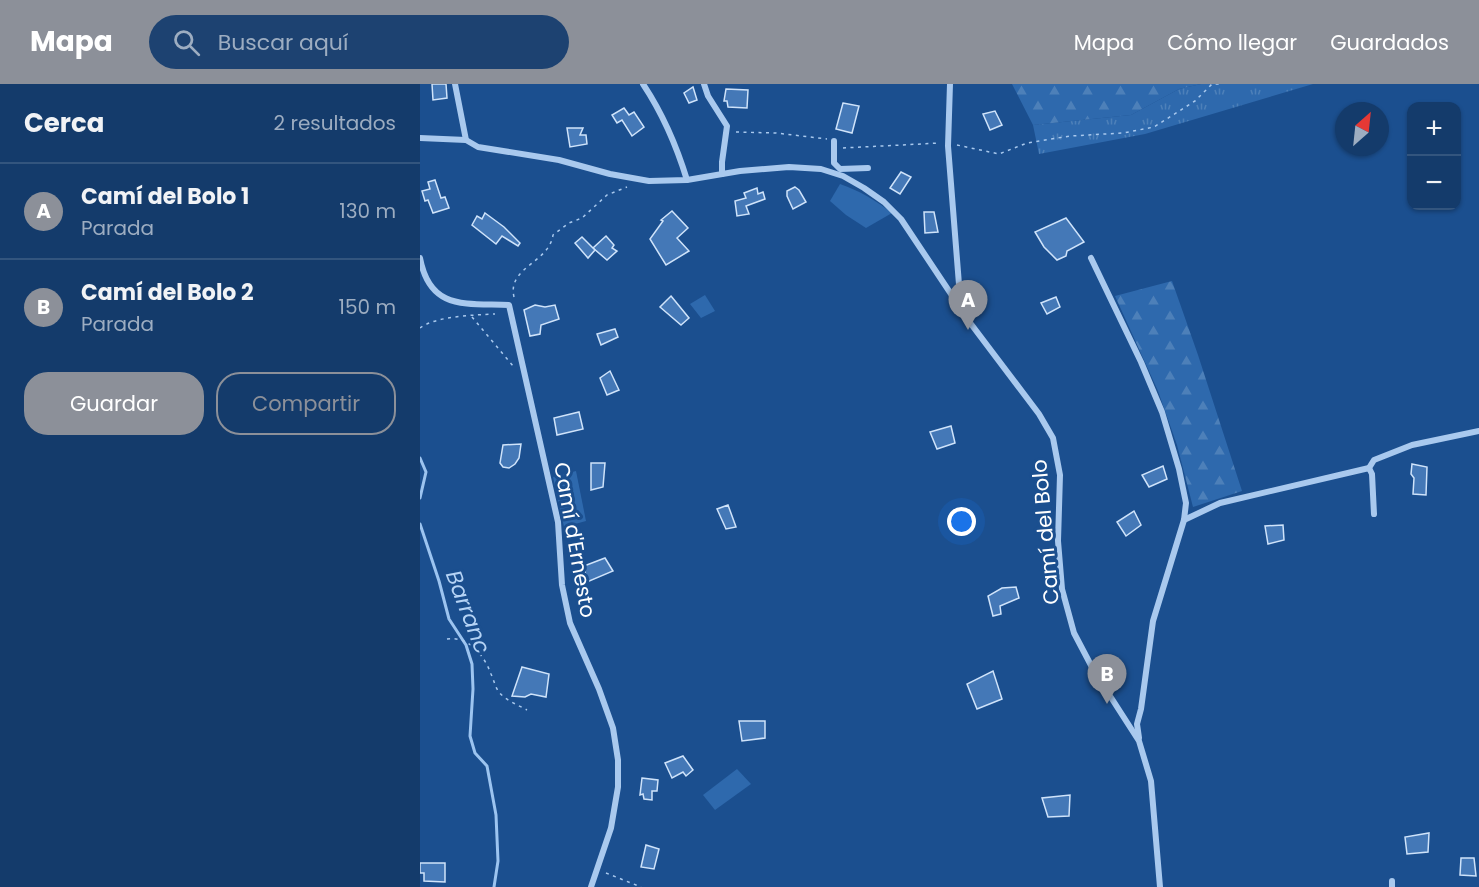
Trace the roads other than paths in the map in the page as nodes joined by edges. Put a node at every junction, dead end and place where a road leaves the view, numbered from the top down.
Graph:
1 (455, 84) edge
2 (643, 84) edge
3 (704, 84) edge
4 (950, 84) edge
5 (420, 138) edge
6 (466, 140) junction
7 (834, 144) road end
8 (868, 168) dead end
9 (840, 169) junction
10 (825, 170) junction
11 (723, 174) junction
12 (687, 180) junction
13 (420, 258) edge
14 (1091, 258) dead end
15 (971, 324) junction
16 (1479, 431) edge
17 (1369, 468) junction
18 (1374, 514) dead end
19 (1184, 520) junction
20 (1139, 741) junction
21 (591, 887) edge
22 (1160, 887) edge

1 - 6 street
2 - 12 street
3 - 11 street
4 - 15 street
5 - 6 street
6 - 12 street
7 - 9 street
8 - 9 street
9 - 10 street
10 - 11 street
10 - 15 street
11 - 12 street
13 - 21 street, Camí d'Ernesto
14 - 19 street
15 - 20 street, Camí del Bolo
16 - 17 street
17 - 18 street
17 - 19 street
19 - 20 street
20 - 22 street, Camí del Bolo

